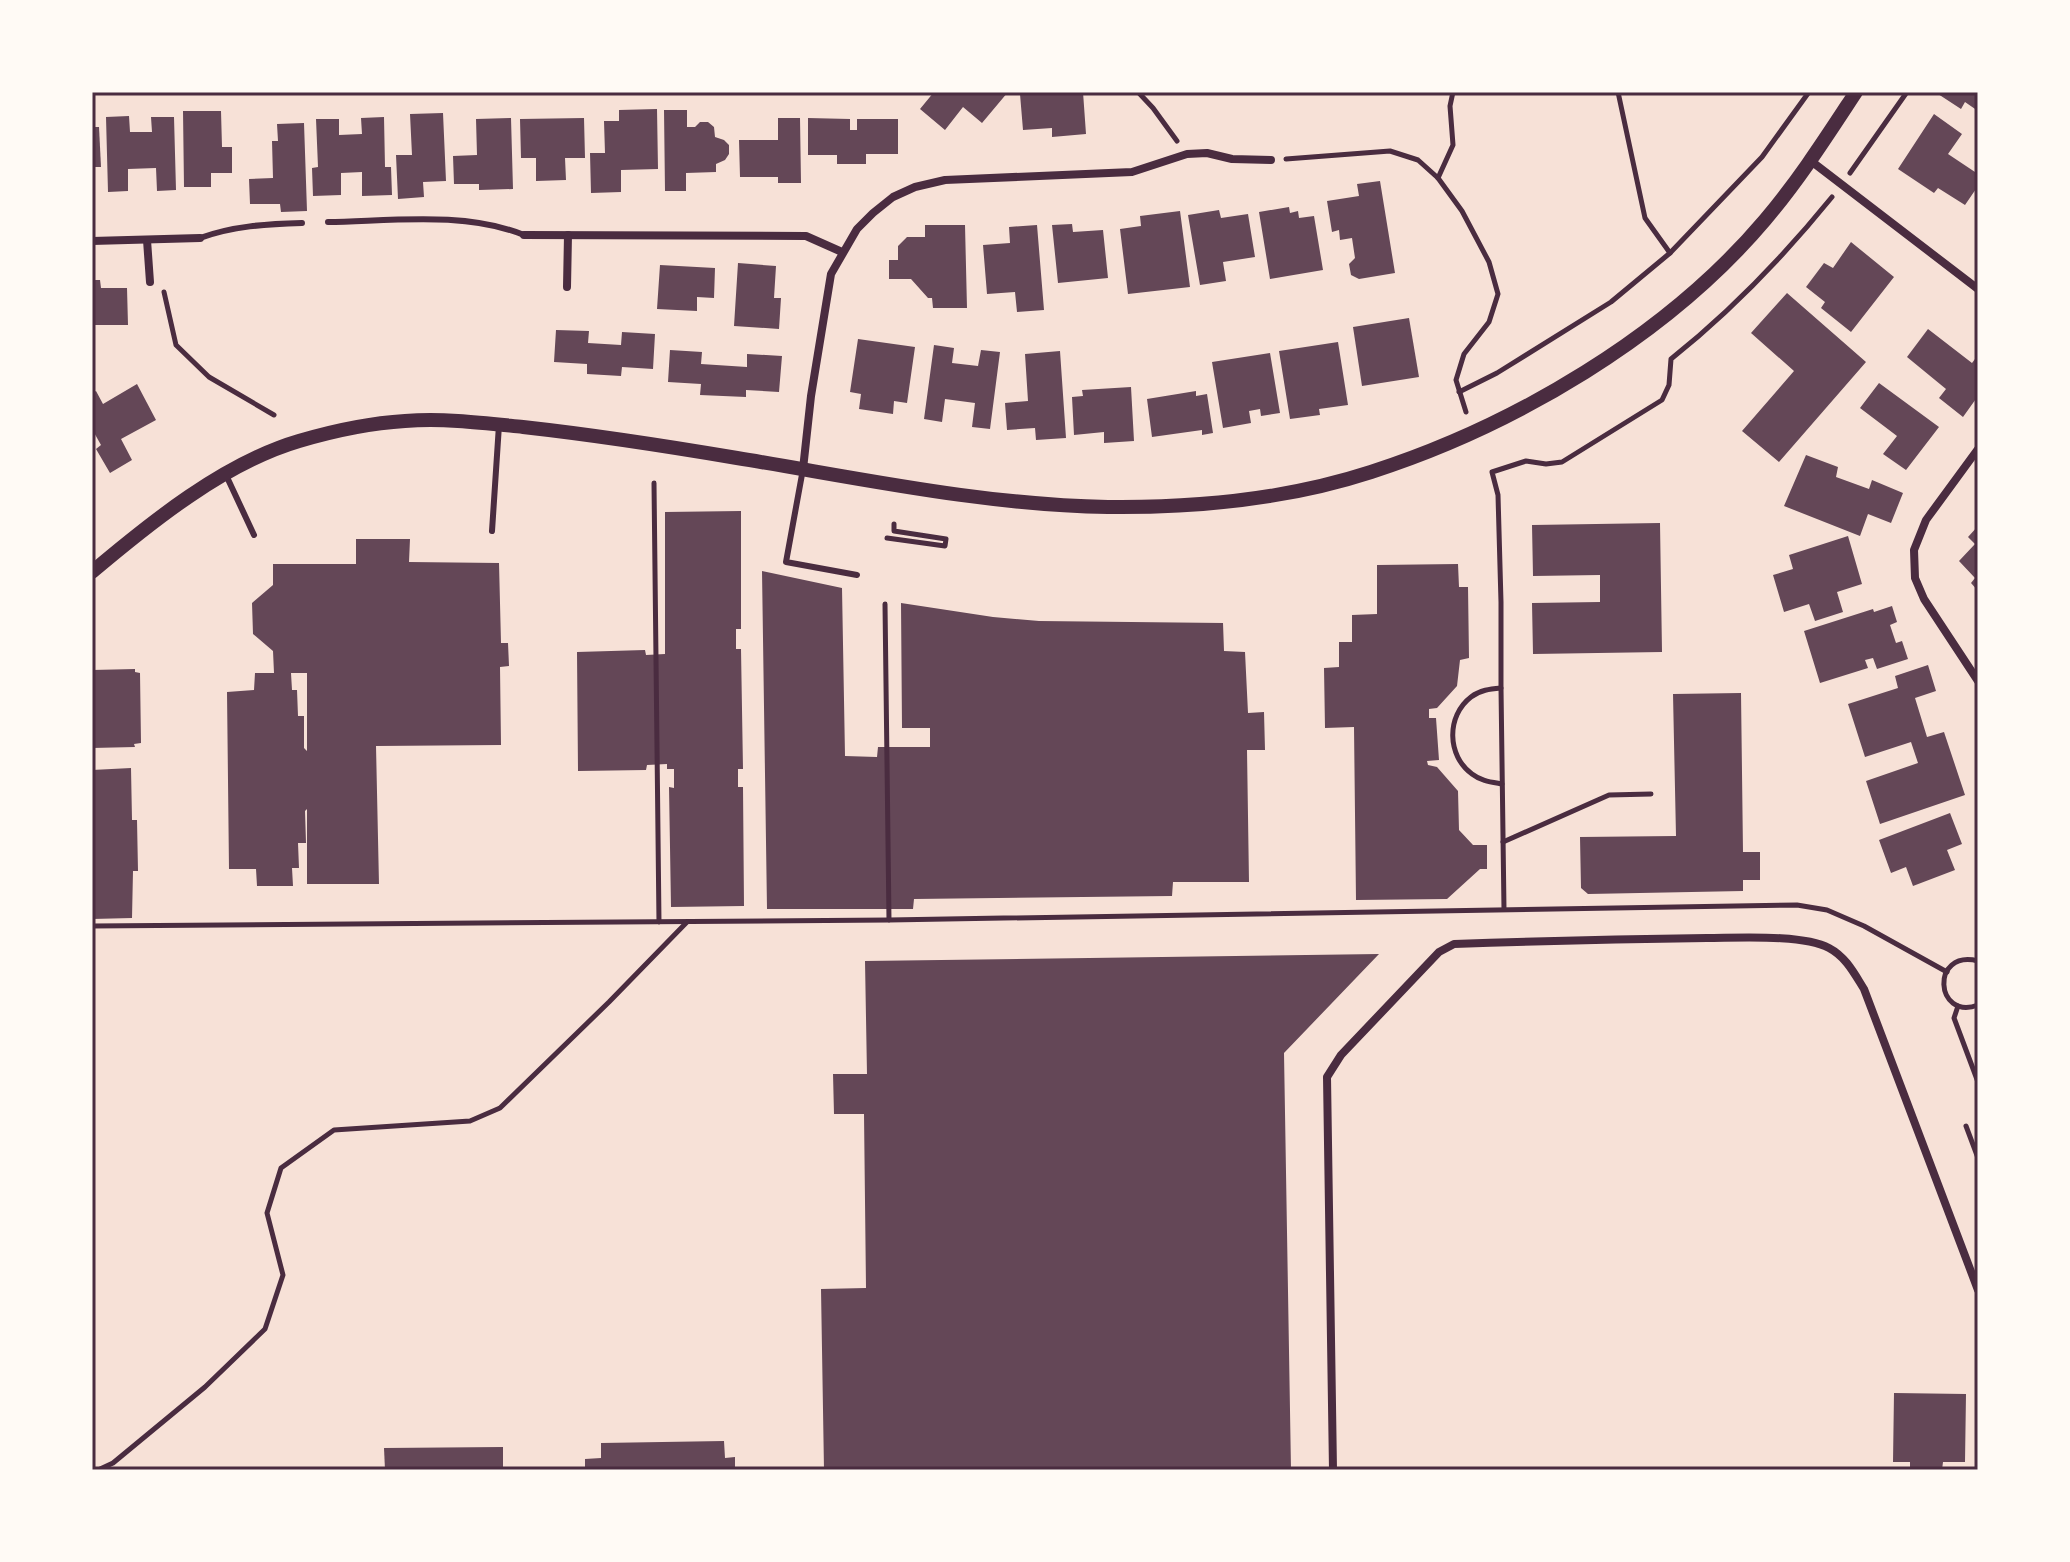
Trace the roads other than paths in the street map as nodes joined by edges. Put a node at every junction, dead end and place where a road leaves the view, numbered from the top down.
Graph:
1 (1856, 92) edge
2 (1271, 160) road end
3 (1811, 161) junction
4 (328, 222) dead end
5 (302, 223) dead end
6 (524, 235) joint
7 (568, 235) junction
8 (200, 238) joint
9 (147, 240) junction
10 (92, 241) edge
11 (842, 252) junction
12 (150, 282) road end
13 (567, 287) dead end
14 (1978, 289) edge
15 (499, 425) junction
16 (1978, 449) edge
17 (803, 469) junction
18 (226, 475) junction
19 (492, 531) dead end
20 (254, 535) dead end
21 (92, 572) edge
22 (857, 575) dead end
23 (1978, 681) edge
24 (1978, 1290) edge
25 (1333, 1470) edge

1 - 3 street
2 - 11 street
3 - 14 street
3 - 17 street
4 - 6 lane
5 - 8 lane
6 - 7 street
7 - 11 street
7 - 13 street
8 - 9 street
9 - 10 street
9 - 12 street
11 - 17 street
15 - 17 street
15 - 18 street
15 - 19 lane
16 - 23 street
17 - 22 lane
18 - 20 lane
18 - 21 street
24 - 25 street

